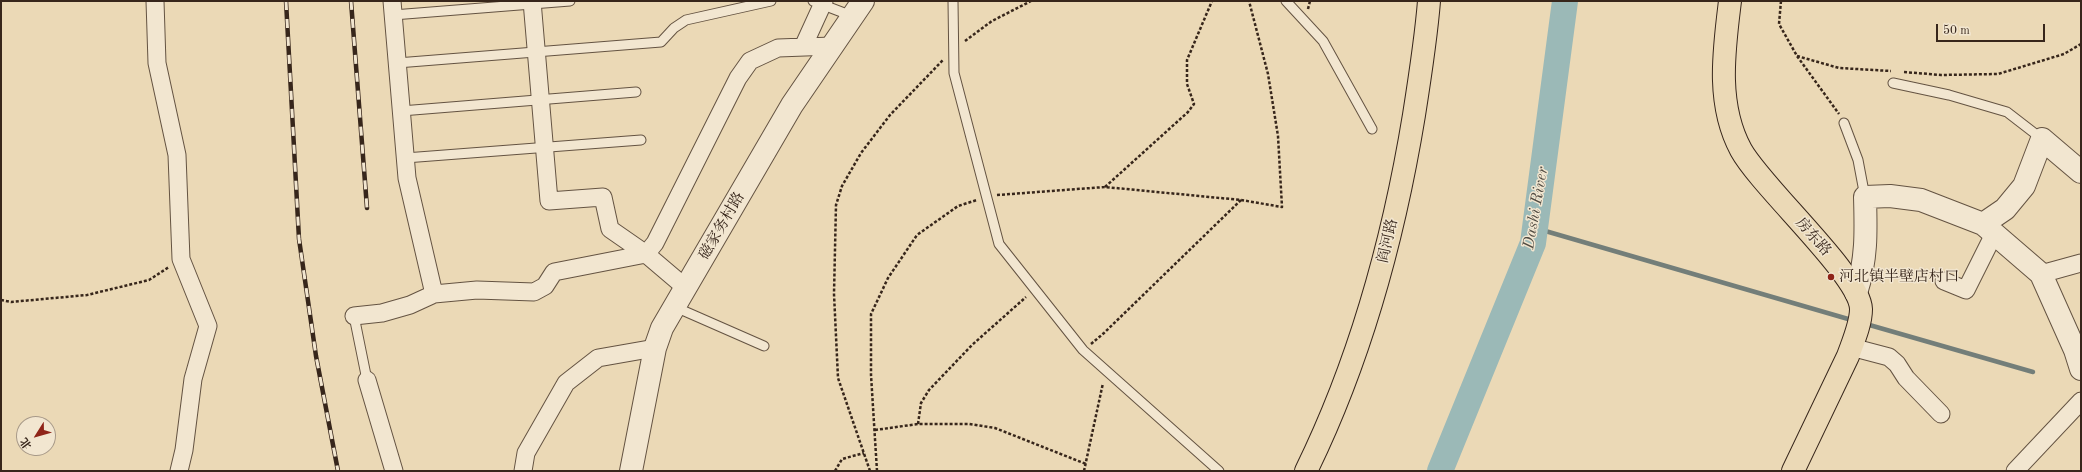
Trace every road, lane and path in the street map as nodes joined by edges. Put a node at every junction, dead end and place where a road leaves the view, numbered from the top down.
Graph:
1 (155, 1) edge
2 (570, 1) edge
3 (770, 1) edge
4 (953, 1) edge
5 (1031, 1) edge
6 (1212, 1) edge
7 (1250, 1) edge
8 (1286, 1) edge
9 (1429, 1) edge
10 (1730, 1) edge
11 (1781, 1) edge
12 (532, 2) edge
13 (820, 2) edge
14 (393, 8) edge
15 (858, 9) edge
16 (2081, 44) edge
17 (832, 46) junction
18 (803, 47) junction
19 (954, 49) junction
20 (536, 52) junction
21 (1797, 56) junction
22 (397, 63) junction
23 (1894, 71) dead end
24 (1902, 72) dead end
25 (1892, 83) dead end
26 (636, 92) dead end
27 (540, 100) junction
28 (401, 111) junction
29 (1844, 123) joint
30 (1372, 129) dead end
31 (2042, 139) junction
32 (641, 140) dead end
33 (544, 147) junction
34 (405, 158) junction
35 (2081, 172) edge
36 (1105, 187) junction
37 (987, 196) junction
38 (1866, 196) junction
39 (1241, 200) junction
40 (1988, 229) junction
41 (646, 254) junction
42 (181, 258) junction
43 (2081, 263) edge
44 (2040, 274) junction
45 (1944, 281) dead end
46 (686, 288) junction
47 (1035, 289) junction
48 (434, 294) junction
49 (1, 300) edge
50 (1858, 301) junction
51 (675, 307) junction
52 (354, 316) joint
53 (1853, 342) junction
54 (764, 346) dead end
55 (655, 348) junction
56 (1082, 350) junction
57 (2081, 369) edge
58 (1106, 371) junction
59 (367, 380) joint
60 (2081, 401) edge
61 (1941, 414) dead end
62 (918, 424) junction
63 (875, 430) junction
64 (864, 453) junction
65 (1086, 464) junction
66 (179, 471) edge
67 (394, 471) edge
68 (523, 471) edge
69 (631, 471) edge
70 (835, 471) edge
71 (870, 471) edge
72 (877, 471) edge
73 (1084, 471) edge
74 (1219, 471) edge
75 (1306, 471) edge
76 (1793, 471) edge
77 (2015, 471) edge

1 - 42 street
2 - 12 lane
3 - 20 lane
4 - 19 lane
5 - 19 path
6 - 36 path
7 - 39 path
8 - 30 lane
9 - 75 main road, 阎河路
10 - 50 main road, 房东路
11 - 21 path
12 - 14 lane
12 - 20 street
13 - 15 lane
13 - 18 street
14 - 22 street
15 - 17 street, 磁家务村路
16 - 24 path
17 - 18 street
17 - 46 street, 磁家务村路
18 - 41 street
19 - 37 lane
19 - 64 path
20 - 22 lane
20 - 27 street
21 - 23 path
21 - 29 path
22 - 28 street
25 - 31 lane
26 - 27 lane
27 - 28 lane
27 - 33 street
28 - 34 street
29 - 38 lane
31 - 35 street
31 - 40 street
32 - 33 lane
33 - 34 lane
33 - 41 street
34 - 48 street
36 - 37 path
36 - 39 path
37 - 47 lane
37 - 63 path
38 - 40 street
38 - 50 street
39 - 56 path
40 - 44 street
40 - 45 street
41 - 46 street
41 - 48 street
42 - 49 path
42 - 66 street
43 - 44 street
44 - 57 street
46 - 51 street, 磁家务村路
47 - 56 lane
47 - 62 path
48 - 52 street
50 - 53 main road
51 - 54 lane
51 - 55 street, 磁家务村路
52 - 59 lane
53 - 61 street
53 - 76 main road
55 - 68 street
55 - 69 street, 磁家务村路
56 - 58 lane
58 - 65 path
58 - 74 lane
59 - 67 street
60 - 77 street
62 - 63 path
62 - 65 path
63 - 72 path
64 - 70 path
64 - 71 path
65 - 73 path

